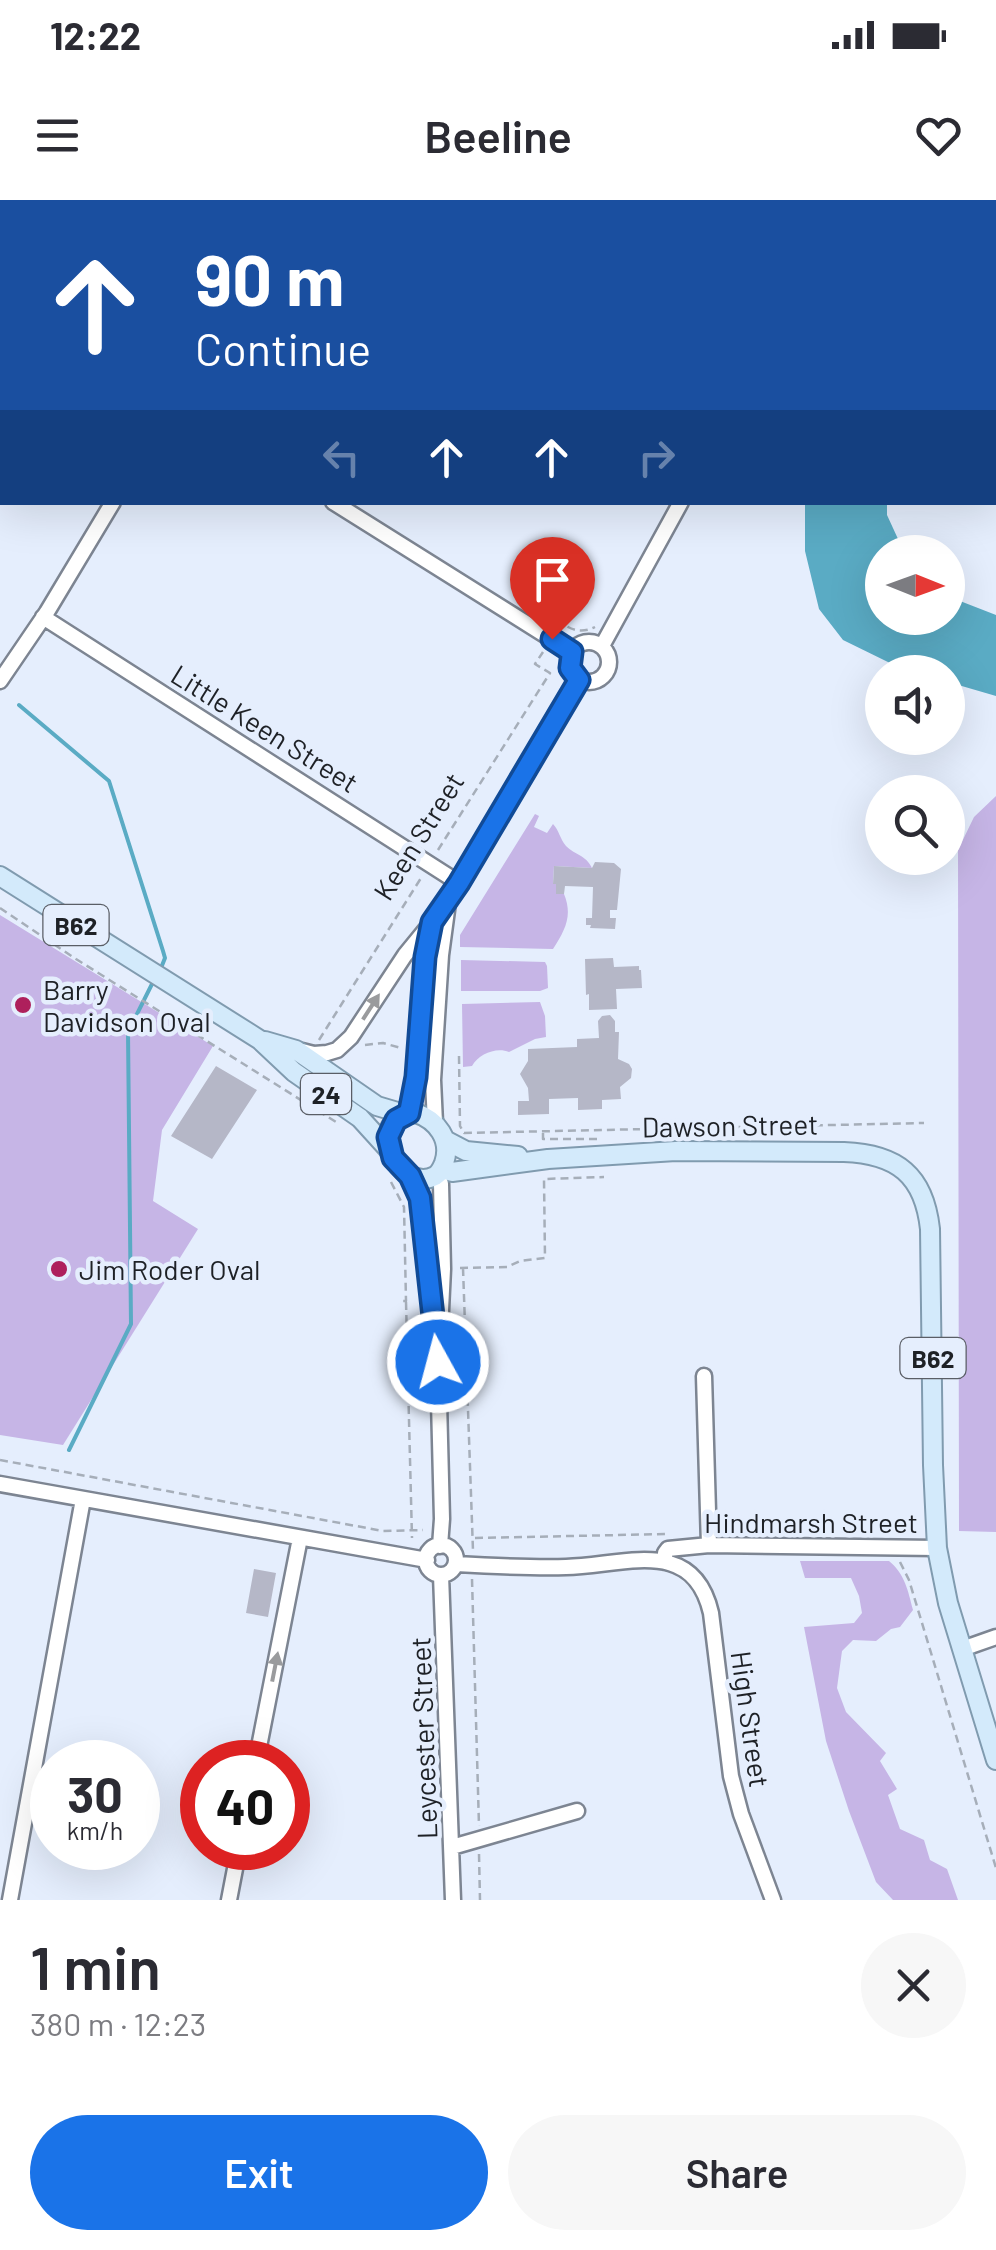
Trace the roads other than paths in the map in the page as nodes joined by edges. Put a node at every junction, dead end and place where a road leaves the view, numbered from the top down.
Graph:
1 (112, 505) edge
2 (338, 505) edge
3 (680, 505) edge
4 (44, 616) junction
5 (602, 646) junction
6 (572, 652) junction
7 (579, 680) junction
8 (0, 681) edge
9 (0, 876) edge
10 (459, 883) junction
11 (449, 898) junction
12 (432, 922) junction
13 (260, 1040) junction
14 (296, 1050) junction
15 (407, 1114) junction
16 (435, 1123) junction
17 (445, 1140) junction
18 (390, 1151) junction
19 (548, 1159) junction
20 (440, 1172) junction
21 (410, 1176) junction
22 (438, 1362) junction
23 (704, 1376) dead end
24 (0, 1484) edge
25 (83, 1499) junction
26 (300, 1538) junction
27 (709, 1545) junction
28 (440, 1546) junction
29 (938, 1548) junction
30 (427, 1560) junction
31 (664, 1562) junction
32 (456, 1564) junction
33 (441, 1575) junction
34 (996, 1638) edge
35 (962, 1649) junction
36 (260, 1740) edge
37 (996, 1760) edge
38 (577, 1811) dead end
39 (452, 1846) junction
40 (235, 1870) edge
41 (10, 1900) edge
42 (229, 1900) edge
43 (453, 1900) edge
44 (774, 1900) edge

1 - 4 street
2 - 6 street
3 - 5 street
4 - 8 street
4 - 10 street, Little Keen Street
5 - 6 street
5 - 7 street
6 - 7 street
7 - 10 street
9 - 13 main road, B62
10 - 11 street
11 - 12 street
11 - 16 street
14 -> 12 street
12 - 15 street
13 - 14 main road, B62
13 - 18 main road, 24
14 - 15 main road, B62
15 - 16 main road, B62
15 - 18 main road
16 - 17 main road
17 - 19 main road, Dawson Street / B62
17 - 20 main road
18 - 21 main road
19 - 20 main road, Dawson Street / B62
19 - 29 main road, Dawson Street / B62
20 - 21 main road, B62
20 - 22 street
21 - 22 street
22 - 28 street
23 - 27 street
24 - 25 street
25 - 26 street
25 - 41 street
26 - 30 street
36 -> 26 street
27 - 29 street, Hindmarsh Street
27 - 31 street, Hindmarsh Street
28 - 30 street
28 - 32 street
29 - 35 main road, B62
30 - 33 street
31 - 32 street, Hindmarsh Street
31 - 44 street, High Street
32 - 33 street
33 - 39 street, Leycester Street
34 - 35 street
35 - 37 main road, B62
38 - 39 street
39 - 43 street, Leycester Street
40 - 42 street

